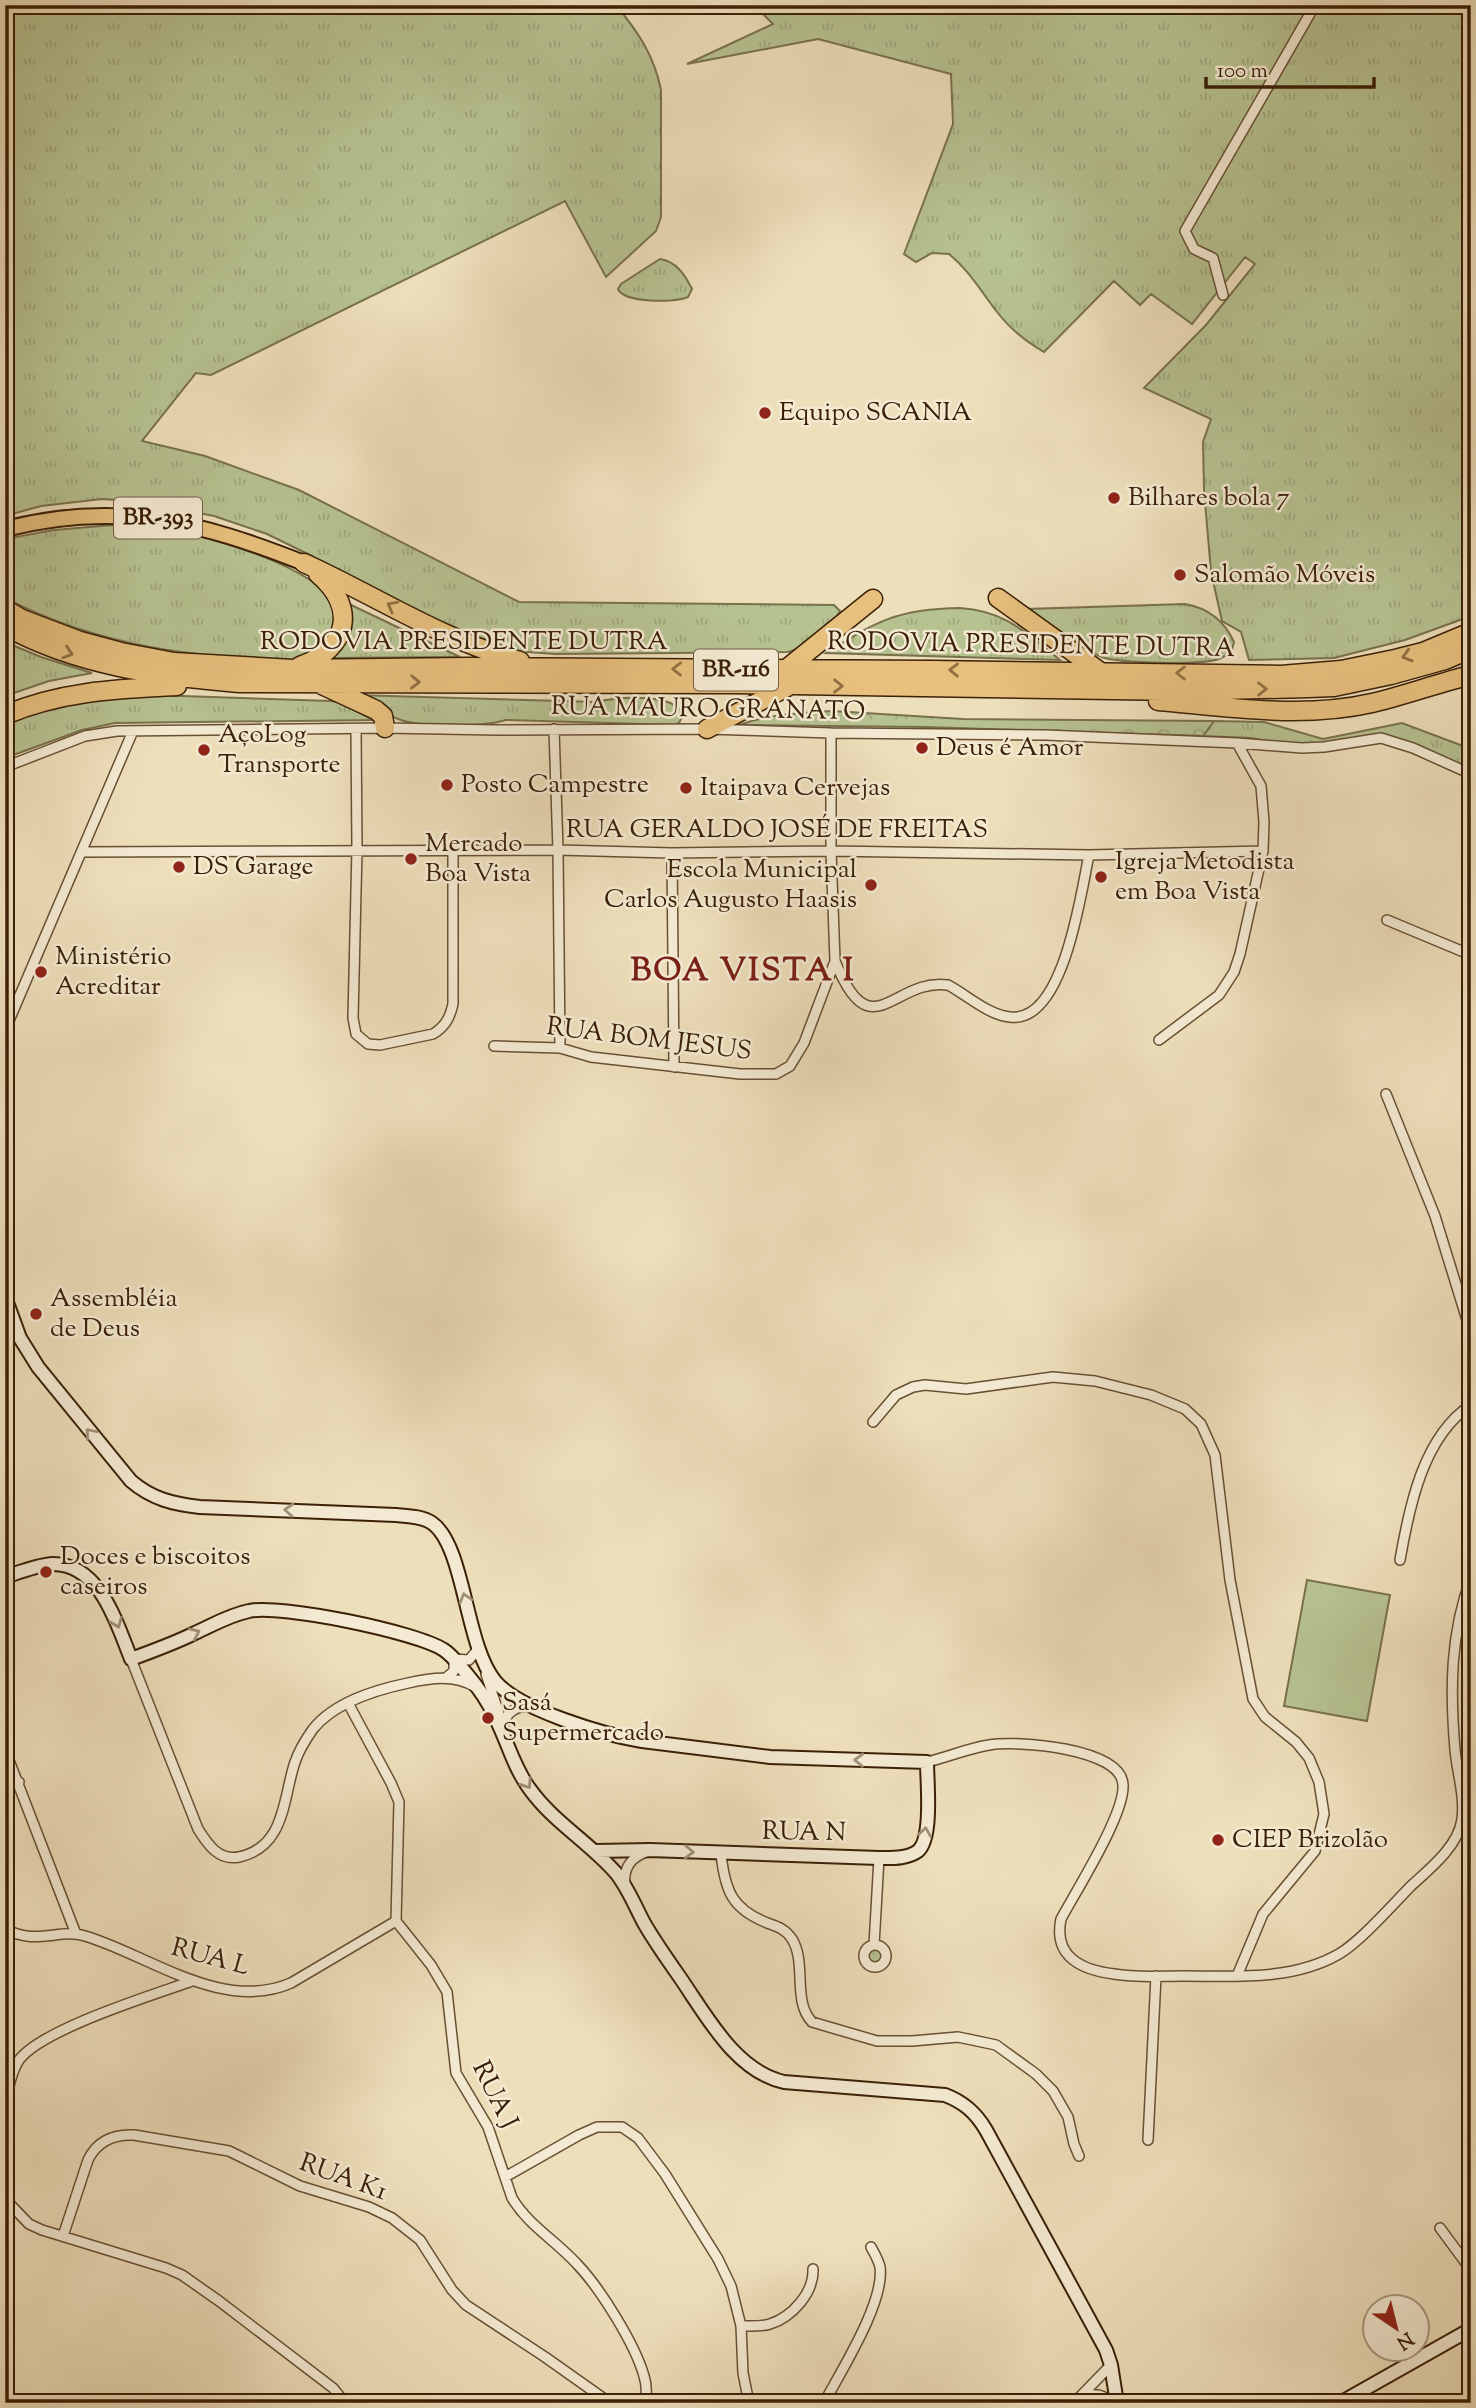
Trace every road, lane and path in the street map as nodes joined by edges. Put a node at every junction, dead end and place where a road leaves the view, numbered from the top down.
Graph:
1 (1315, 5) edge
2 (1223, 295) dead end
3 (5, 528) edge
4 (304, 563) junction
5 (998, 598) dead end
6 (873, 599) dead end
7 (5, 609) edge
8 (5, 626) edge
9 (1471, 632) edge
10 (1471, 649) edge
11 (545, 668) junction
12 (293, 669) junction
13 (1102, 673) junction
14 (1471, 675) edge
15 (788, 677) junction
16 (316, 682) junction
17 (239, 683) junction
18 (997, 688) junction
19 (5, 715) edge
20 (384, 728) junction
21 (554, 729) junction
22 (706, 729) junction
23 (356, 730) junction
24 (134, 731) junction
25 (831, 733) junction
26 (1237, 743) junction
27 (5, 766) edge
28 (1471, 774) edge
29 (357, 849) junction
30 (558, 849) junction
31 (453, 850) junction
32 (831, 851) junction
33 (1263, 851) junction
34 (82, 852) junction
35 (672, 853) junction
36 (1088, 855) junction
37 (1387, 920) dead end
38 (1471, 956) edge
39 (835, 961) junction
40 (5, 1030) edge
41 (1159, 1040) dead end
42 (494, 1045) dead end
43 (560, 1048) junction
44 (674, 1067) junction
45 (1386, 1094) dead end
46 (5, 1297) edge
47 (1471, 1333) edge
48 (1471, 1405) edge
49 (873, 1422) dead end
50 (1400, 1560) dead end
51 (5, 1577) edge
52 (1471, 1578) edge
53 (481, 1656) junction
54 (131, 1659) junction
55 (456, 1661) junction
56 (446, 1678) junction
57 (475, 1684) junction
58 (491, 1689) junction
59 (348, 1703) junction
60 (530, 1705) junction
61 (504, 1728) junction
62 (507, 1746) junction
63 (5, 1750) edge
64 (928, 1762) junction
65 (19, 1782) junction
66 (5, 1787) edge
67 (650, 1850) junction
68 (596, 1851) junction
69 (721, 1854) junction
70 (879, 1858) junction
71 (625, 1885) junction
72 (396, 1921) junction
73 (5, 1929) edge
74 (80, 1935) junction
75 (874, 1945) dead end
76 (1156, 1976) junction
77 (1237, 1976) junction
78 (192, 1981) junction
79 (5, 2101) edge
80 (1148, 2140) dead end
81 (1079, 2157) dead end
82 (505, 2177) junction
83 (5, 2199) edge
84 (1440, 2228) dead end
85 (63, 2236) junction
86 (871, 2247) dead end
87 (813, 2269) dead end
88 (1471, 2270) edge
89 (741, 2326) junction
90 (1471, 2329) edge
91 (1111, 2365) junction
92 (1075, 2402) edge
93 (345, 2403) edge
94 (610, 2403) edge
95 (645, 2403) edge
96 (749, 2403) edge
97 (824, 2403) edge
98 (1115, 2403) edge
99 (1340, 2403) edge

1 - 2 street
3 - 4 main road, BR-393
11 -> 4 highway, BR-393
4 - 12 highway, BR-393
5 - 13 highway
6 - 15 highway
7 - 12 highway, RODOVIA PRESIDENTE DUTRA / BR-116
8 -> 17 highway, RODOVIA PRESIDENTE DUTRA / BR-116
9 -> 13 highway, RODOVIA PRESIDENTE DUTRA / BR-116
18 -> 10 highway, RODOVIA PRESIDENTE DUTRA / BR-116
11 - 12 highway, RODOVIA PRESIDENTE DUTRA / BR-116
15 -> 11 highway, RODOVIA PRESIDENTE DUTRA / BR-116
13 -> 15 highway, RODOVIA PRESIDENTE DUTRA / BR-116
14 - 18 highway
16 -> 15 highway, RODOVIA PRESIDENTE DUTRA / BR-116
15 -> 18 highway, RODOVIA PRESIDENTE DUTRA / BR-116
15 - 22 highway
16 - 17 highway, RODOVIA PRESIDENTE DUTRA / BR-116
16 - 20 highway
17 - 19 highway
20 - 21 street, RUA MAURO GRANATO
20 - 23 street, RUA MAURO GRANATO
21 - 22 street, RUA MAURO GRANATO
21 - 30 street
22 - 25 street, RUA MAURO GRANATO
23 - 24 street, RUA MAURO GRANATO
23 - 29 street
24 - 27 street, RUA MAURO GRANATO
24 - 34 street
25 - 26 street, RUA MAURO GRANATO
25 - 32 street, RUA BOM JESUS
26 - 28 street, RUA MAURO GRANATO
26 - 33 street
29 - 31 street, RUA GERALDO JOSÉ DE FREITAS
29 - 31 street
29 - 34 street, RUA GERALDO JOSÉ DE FREITAS
30 - 31 street, RUA GERALDO JOSÉ DE FREITAS
30 - 35 street, RUA GERALDO JOSÉ DE FREITAS
30 - 43 street
32 - 35 street, RUA GERALDO JOSÉ DE FREITAS
32 - 36 street, RUA GERALDO JOSÉ DE FREITAS
32 - 39 street, RUA BOM JESUS
33 - 36 street, RUA GERALDO JOSÉ DE FREITAS
33 - 41 street
34 - 40 street
35 - 44 street
36 - 39 street
37 - 38 street
39 - 44 street, RUA BOM JESUS
42 - 43 street, RUA BOM JESUS
43 - 44 street, RUA BOM JESUS
45 - 47 street
53 -> 46 street
48 - 50 street
49 - 77 street
51 -> 54 street
52 - 77 street
53 - 55 street
53 - 58 street
53 - 60 street
54 -> 55 street
54 - 59 street
55 - 56 street
55 - 57 street
55 - 58 street
56 - 57 street
56 - 59 street
57 - 62 street
58 - 60 street
58 - 61 street
59 - 72 street
60 - 61 street
64 -> 60 street
61 - 62 street
62 -> 68 street
63 - 65 street
70 -> 64 street, RUA N
64 - 76 street
65 - 66 street
65 - 74 street
67 - 68 street, RUA N
67 -> 69 street, RUA N
67 - 71 street
68 - 71 street
69 - 70 street, RUA N
69 - 81 street
70 - 75 street
71 - 91 street
72 - 78 street, RUA L
72 - 82 street, RUA J
73 - 74 street
74 - 78 street, RUA L
76 - 77 street
76 - 80 street
78 - 79 street
82 - 89 street
82 - 95 street, RUA J
83 - 85 street
84 - 88 street
85 - 93 street
85 - 94 street, RUA K1
86 - 97 street
87 - 89 street
89 - 96 street
90 - 99 street
91 - 92 street
91 - 98 street
92 - 98 street

